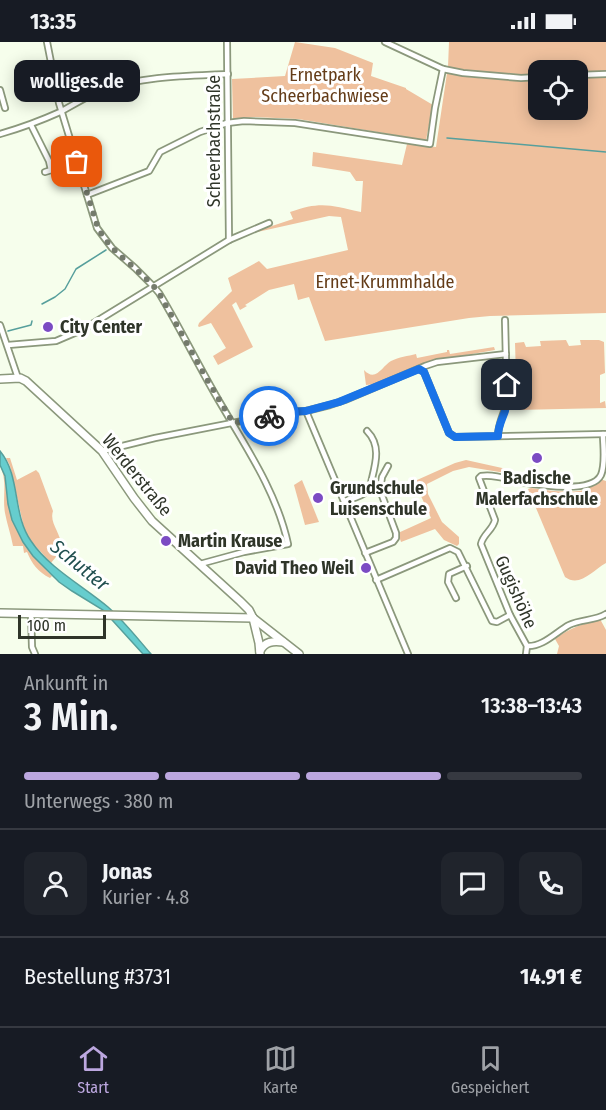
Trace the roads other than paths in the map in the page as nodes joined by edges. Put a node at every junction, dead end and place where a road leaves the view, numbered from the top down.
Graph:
1 (47, 42) edge
2 (227, 42) edge
3 (385, 42) edge
4 (443, 69) junction
5 (228, 74) junction
6 (606, 74) edge
7 (588, 75) edge
8 (528, 78) edge
9 (0, 90) edge
10 (5, 108) dead end
11 (62, 111) junction
12 (227, 123) junction
13 (31, 125) junction
14 (0, 134) edge
15 (77, 162) junction
16 (87, 195) junction
17 (269, 223) dead end
18 (229, 240) junction
19 (153, 286) junction
20 (505, 320) dead end
21 (0, 325) edge
22 (8, 345) junction
23 (506, 354) junction
24 (419, 369) junction
25 (18, 378) junction
26 (0, 379) edge
27 (306, 411) junction
28 (233, 423) junction
29 (367, 431) dead end
30 (604, 434) edge
31 (498, 436) junction
32 (102, 451) junction
33 (388, 466) dead end
34 (344, 501) junction
35 (365, 554) junction
36 (200, 564) junction
37 (466, 566) junction
38 (376, 580) junction
39 (456, 598) dead end
40 (0, 613) edge
41 (31, 614) junction
42 (606, 614) edge
43 (510, 615) junction
44 (253, 618) junction
45 (284, 642) junction
46 (527, 646) junction
47 (260, 652) edge
48 (35, 654) edge
49 (299, 654) edge
50 (408, 654) edge
51 (526, 654) edge

1 - 11 street
2 - 5 street, Scheerbachstraße
3 - 4 street
4 - 8 street
4 - 12 street
5 - 11 street
5 - 12 street, Scheerbachstraße
6 - 7 street
9 - 10 street
11 - 13 street
11 - 15 street
12 - 16 street
12 - 18 street, Scheerbachstraße
13 - 14 street
13 - 15 street
15 - 16 street
16 - 19 street
17 - 18 street
18 - 19 street
19 - 22 street
19 - 28 street
20 - 23 street
21 - 22 street
22 - 25 street
23 - 24 street
23 - 31 street
24 - 27 street
24 - 31 street
25 - 26 street
25 - 32 street, Werderstraße
27 - 28 street
27 - 34 street
28 - 32 street
28 - 36 street
29 - 34 street
30 - 31 street
30 - 43 street, Gugishöhe
32 - 36 street, Werderstraße
33 - 35 street
34 - 35 street
35 - 38 street
36 - 44 street, Werderstraße
37 - 38 street
37 - 39 street
37 - 43 street
38 - 50 street
40 - 41 street
41 - 44 street
41 - 48 street
42 - 46 street
43 - 46 street, Gugishöhe
44 - 45 street, Werderstraße
44 - 47 street
45 - 47 street
45 - 49 street, Werderstraße
46 - 51 street, Gugishöhe

